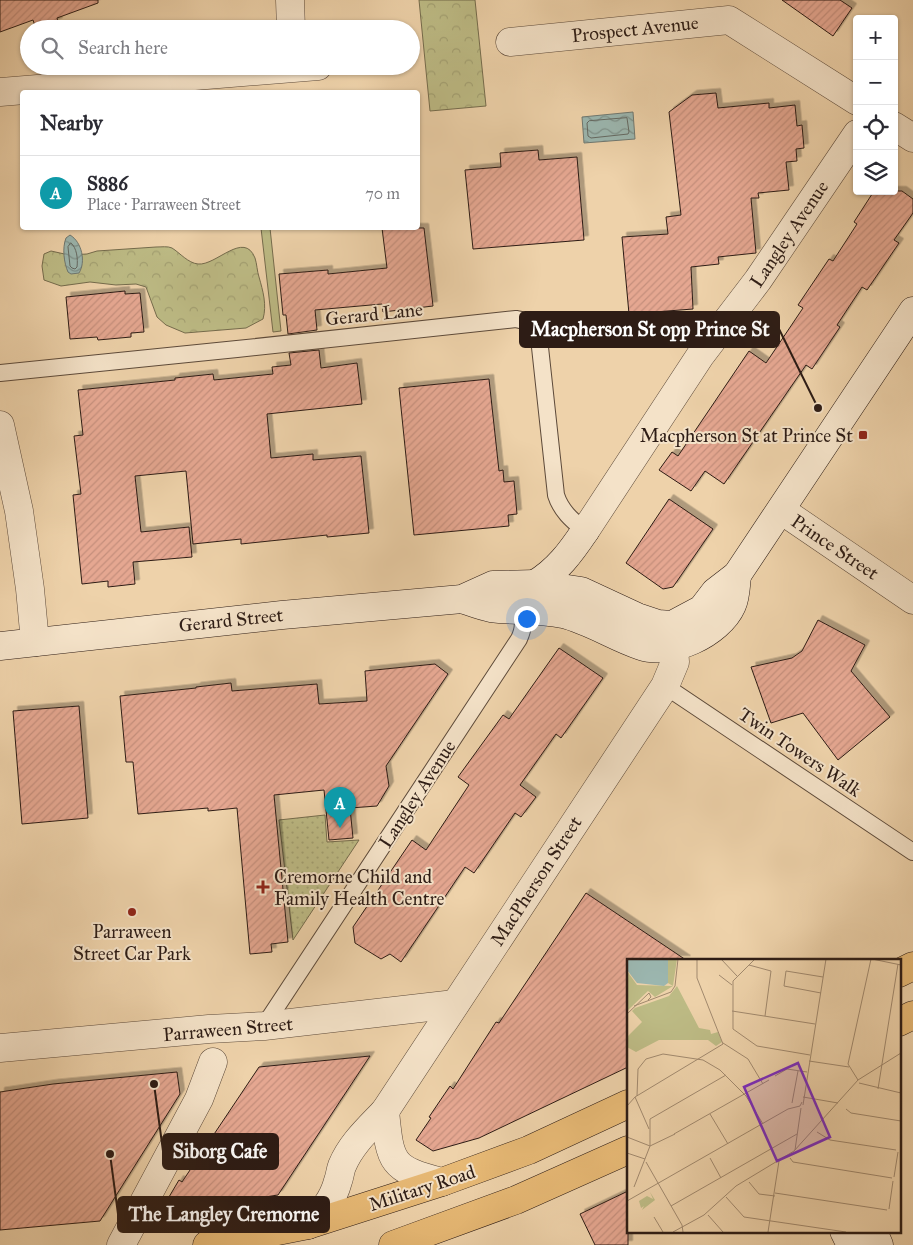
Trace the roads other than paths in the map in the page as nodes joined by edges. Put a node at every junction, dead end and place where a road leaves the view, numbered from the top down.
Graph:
1 (290, 0) edge
2 (291, 20) edge
3 (510, 42) dead end
4 (205, 75) edge
5 (20, 90) edge
6 (24, 90) edge
7 (0, 92) edge
8 (853, 98) edge
9 (898, 129) edge
10 (913, 138) edge
11 (853, 140) edge
12 (913, 311) edge
13 (0, 373) edge
14 (0, 425) edge
15 (781, 510) junction
16 (584, 531) junction
17 (738, 575) junction
18 (535, 584) junction
19 (462, 599) junction
20 (913, 600) edge
21 (516, 609) junction
22 (35, 642) junction
23 (0, 646) edge
24 (674, 647) junction
25 (665, 686) junction
26 (913, 852) edge
27 (913, 966) edge
28 (900, 972) edge
29 (454, 1004) junction
30 (913, 1015) edge
31 (900, 1022) edge
32 (264, 1026) junction
33 (0, 1048) edge
34 (214, 1062) dead end
35 (627, 1104) edge
36 (385, 1111) junction
37 (627, 1150) edge
38 (442, 1182) junction
39 (308, 1225) junction
40 (844, 1232) edge
41 (874, 1232) edge
42 (121, 1245) edge
43 (207, 1245) edge
44 (392, 1245) edge
45 (850, 1245) edge
46 (880, 1245) edge

1 - 2 street
3 - 8 street, Prospect Avenue
4 - 6 street
5 - 7 street
9 - 10 street
11 - 16 street, Langley Avenue
12 - 15 street
13 - 16 lane, Gerard Lane
14 - 22 street
15 - 17 street
15 - 20 street, Prince Street
16 - 18 street, Langley Avenue
17 - 18 street, Gerard Street
17 - 24 street, Gerard Street
18 - 19 street, Gerard Street
19 - 21 street, Gerard Street
19 - 22 street, Gerard Street
21 - 24 street, Gerard Street
21 - 32 lane, Langley Avenue
22 - 23 street, Gerard Street
24 - 25 street, MacPherson Street
25 - 26 lane, Twin Towers Walk
25 - 29 street, MacPherson Street
27 - 28 highway
29 - 32 street, Parraween Street
29 - 36 street, MacPherson Street
30 - 31 highway
32 - 33 street, Parraween Street
34 - 42 street
35 - 38 highway, Military Road
36 - 38 street
36 - 39 street, MacPherson Street
37 - 44 highway
38 - 39 highway, Military Road
39 - 43 highway, Military Road
40 - 45 street
41 - 46 street

